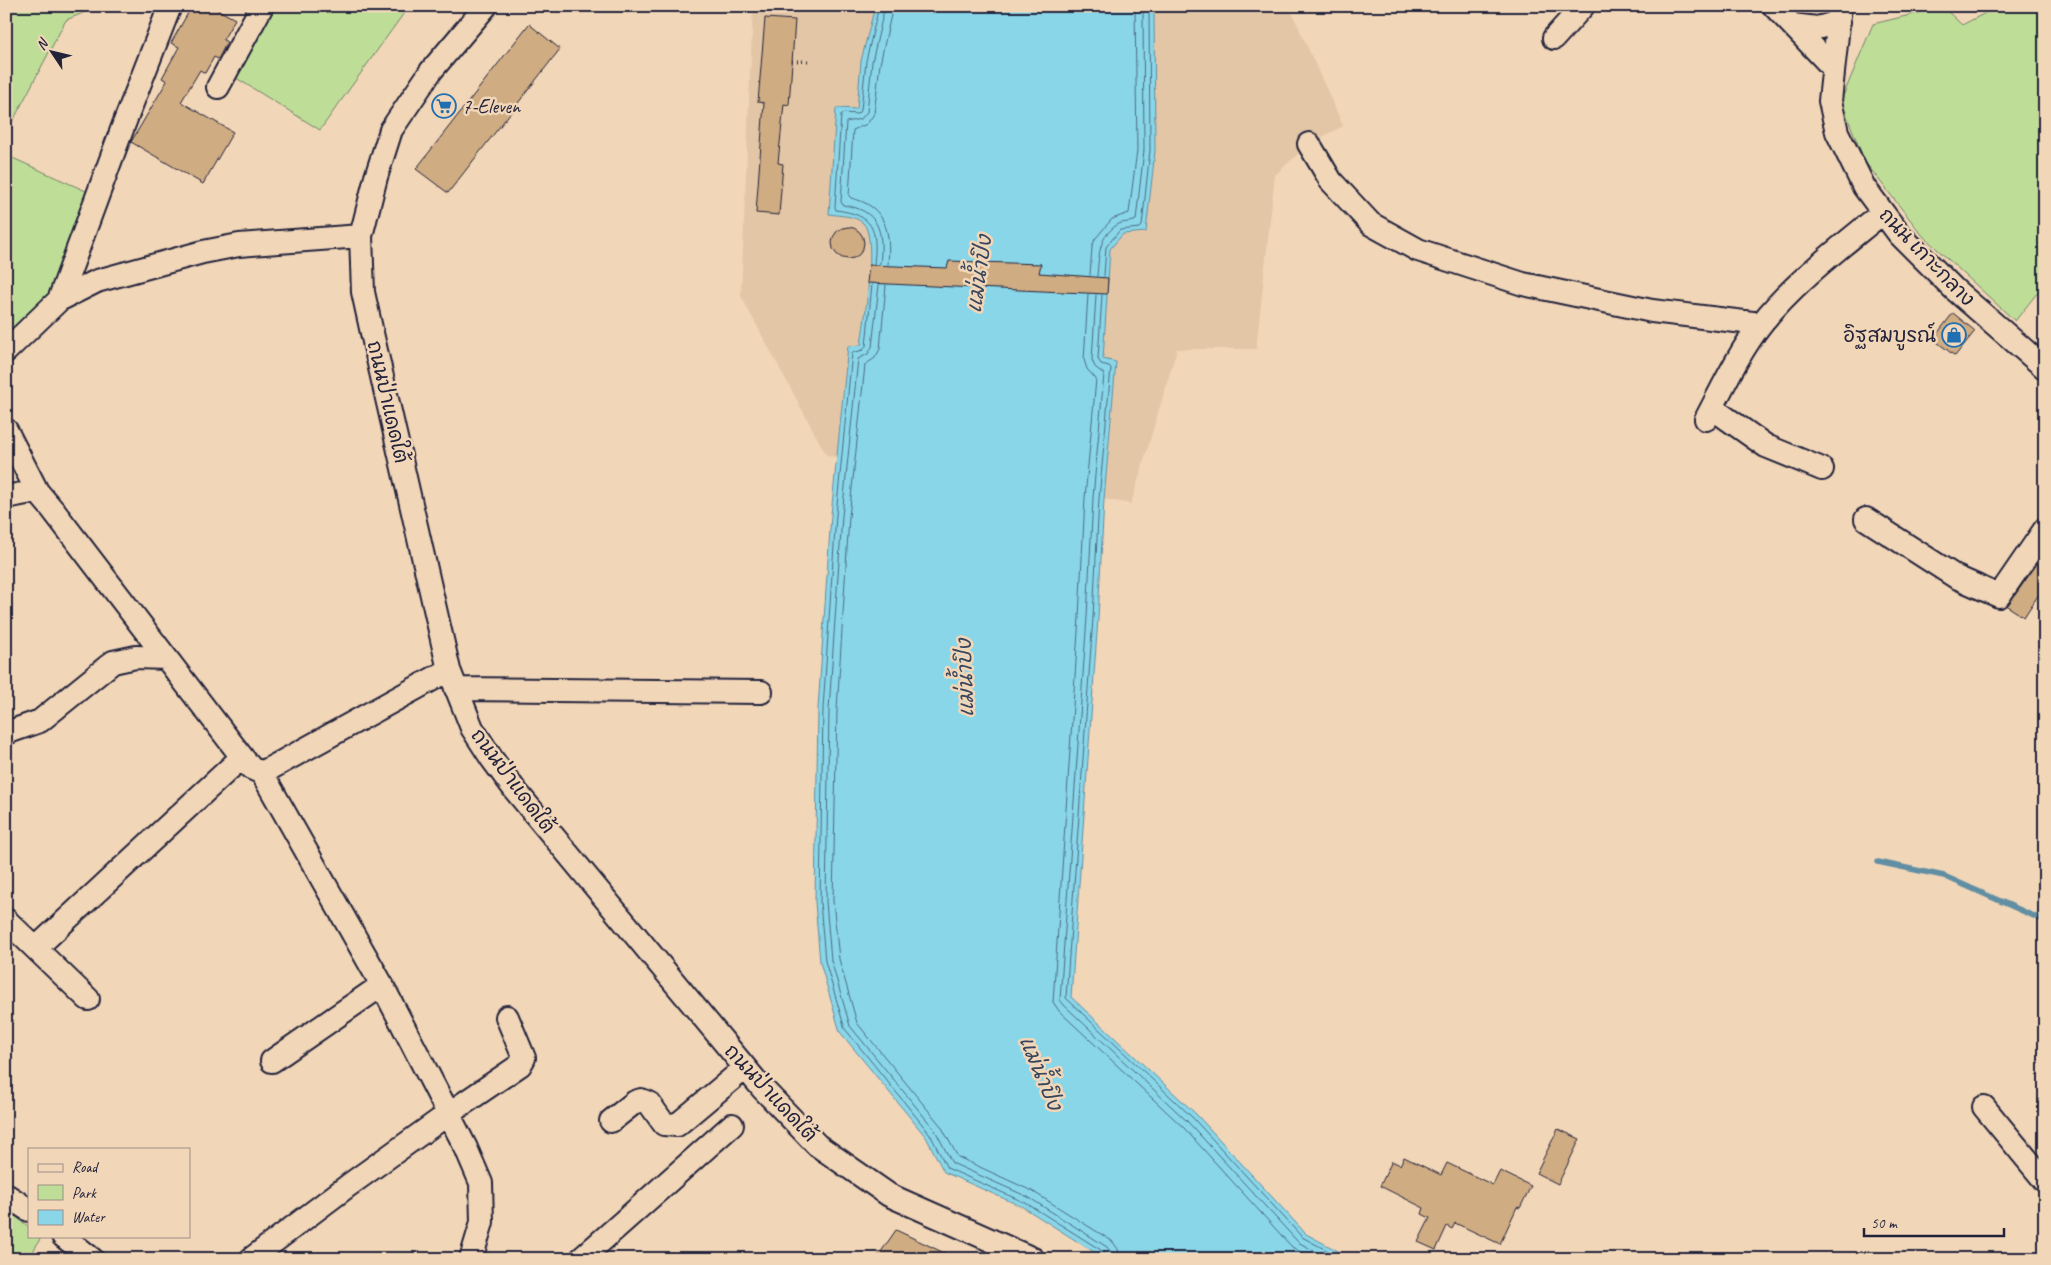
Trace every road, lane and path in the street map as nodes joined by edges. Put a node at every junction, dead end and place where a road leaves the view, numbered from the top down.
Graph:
1 (170, 6) edge
2 (262, 6) edge
3 (486, 6) edge
4 (1583, 6) edge
5 (1774, 6) edge
6 (1840, 14) edge
7 (1792, 26) junction
8 (1554, 38) dead end
9 (792, 60) dead end
10 (809, 61) dead end
11 (1833, 68) junction
12 (218, 87) dead end
13 (1310, 144) dead end
14 (1882, 212) junction
15 (361, 236) junction
16 (60, 300) junction
17 (1760, 324) junction
18 (6, 351) edge
19 (2045, 368) edge
20 (6, 430) edge
21 (1822, 469) dead end
22 (37, 491) junction
23 (6, 497) edge
24 (1866, 519) dead end
25 (2045, 530) edge
26 (166, 658) junction
27 (452, 680) junction
28 (761, 692) dead end
29 (6, 733) edge
30 (242, 757) junction
31 (262, 773) junction
32 (6, 920) edge
33 (36, 948) junction
34 (382, 985) junction
35 (88, 998) dead end
36 (507, 1017) dead end
37 (272, 1061) dead end
38 (746, 1068) junction
39 (1984, 1107) dead end
40 (448, 1114) junction
41 (611, 1121) dead end
42 (732, 1126) dead end
43 (2045, 1181) edge
44 (6, 1195) edge
45 (28, 1209) edge
46 (66, 1238) edge
47 (92, 1259) edge
48 (251, 1259) edge
49 (471, 1259) edge
50 (581, 1259) edge
51 (1033, 1259) edge

1 - 16 street
2 - 12 street
3 - 15 street, ถนนป่าแดดใต้
4 - 8 street
5 - 7 street
6 - 7 street
6 - 11 street, ถนน เกาะกลาง
7 - 11 street
9 - 10 path
11 - 14 street, ถนน เกาะกลาง
13 - 17 street
14 - 17 street
14 - 19 street, ถนน เกาะกลาง
15 - 16 street
15 - 27 street, ถนนป่าแดดใต้
16 - 18 street
17 - 21 street
20 - 22 street
22 - 23 street
22 - 26 street
24 - 25 street
26 - 29 street
26 - 30 street
27 - 28 street
27 - 31 street
27 - 38 street, ถนนป่าแดดใต้
30 - 31 street
30 - 33 street
31 - 34 street
32 - 33 street
33 - 35 street
34 - 37 street
34 - 40 street
36 - 40 street
38 - 41 street
38 - 51 street, ถนนป่าแดดใต้
39 - 43 street
40 - 48 street
40 - 49 street
42 - 50 street
44 - 45 street
46 - 47 street

